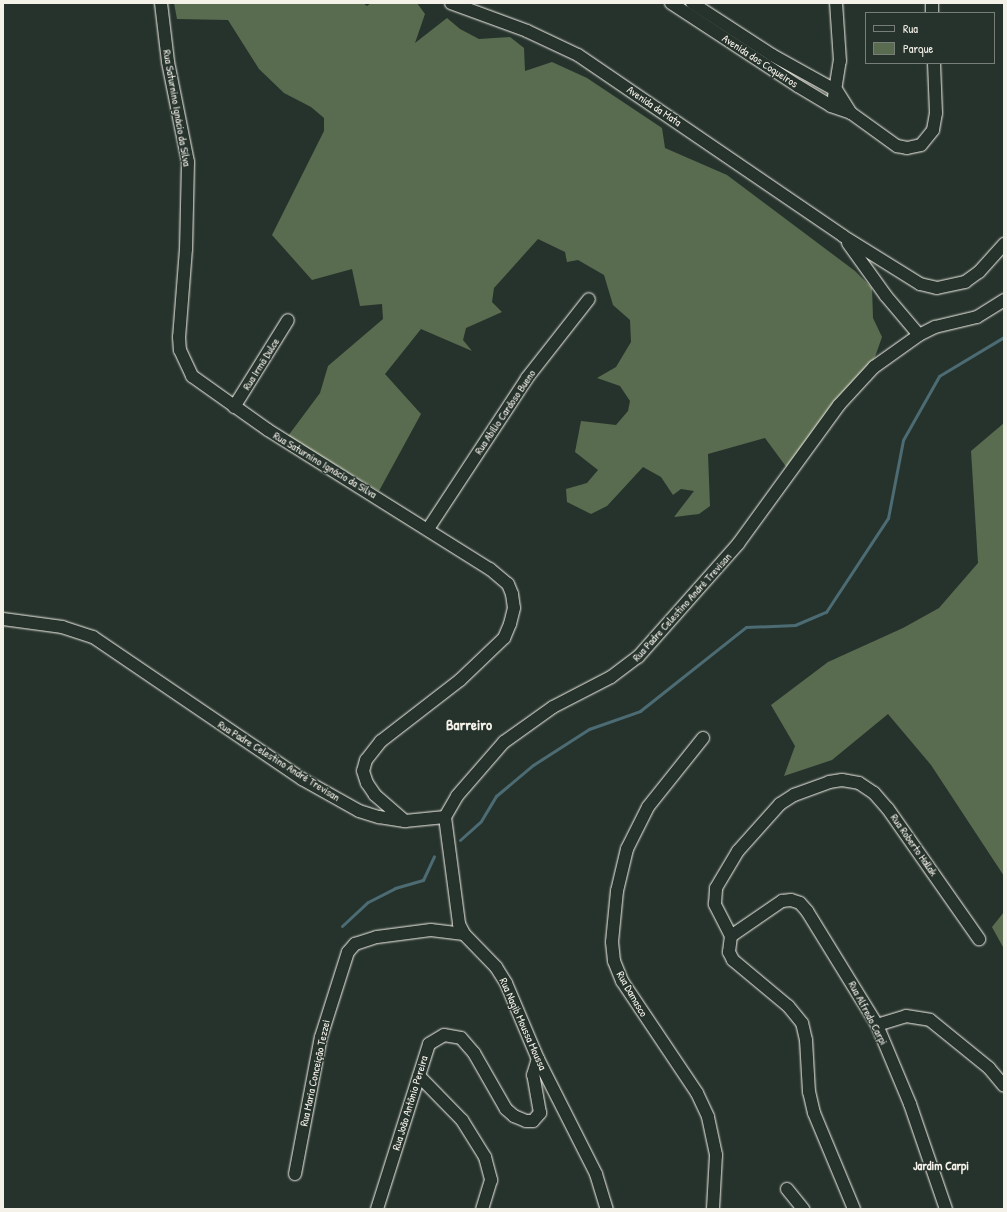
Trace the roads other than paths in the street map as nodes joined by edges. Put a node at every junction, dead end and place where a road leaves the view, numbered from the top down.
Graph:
1 (161, 3) edge
2 (451, 3) edge
3 (671, 3) edge
4 (692, 3) edge
5 (836, 3) edge
6 (934, 64) edge
7 (837, 91) junction
8 (831, 106) junction
9 (851, 114) junction
10 (843, 236) junction
11 (1004, 244) edge
12 (589, 299) dead end
13 (1004, 300) edge
14 (288, 320) dead end
15 (919, 335) junction
16 (234, 407) junction
17 (428, 529) junction
18 (3, 619) edge
19 (703, 738) dead end
20 (445, 817) junction
21 (405, 821) junction
22 (464, 934) junction
23 (731, 936) junction
24 (979, 939) dead end
25 (877, 1025) junction
26 (538, 1059) junction
27 (419, 1076) junction
28 (1004, 1086) edge
29 (295, 1174) dead end
30 (787, 1189) dead end
31 (377, 1209) edge
32 (482, 1209) edge
33 (607, 1209) edge
34 (713, 1209) edge
35 (803, 1209) edge
36 (854, 1209) edge
37 (946, 1209) edge

1 - 16 street, Rua Saturnino Ignácio da Silva
2 - 10 street, Avenida da Mata
3 - 8 street, Avenida dos Coqueiros
4 - 7 street, Avenida dos Coqueiros
5 - 7 street
6 - 9 street, Avenida dos Coqueiros
7 - 8 street
7 - 9 street, Avenida dos Coqueiros
8 - 9 street, Avenida dos Coqueiros
10 - 11 street, Avenida da Mata
10 - 15 street, Avenida da Mata
12 - 17 street, Rua Abílio Cardoso Bueno
13 - 15 street
14 - 16 street, Rua Irmã Dulce
15 - 20 street, Rua Padre Celestino André Trevisan
16 - 17 street, Rua Saturnino Ignácio da Silva
17 - 21 street, Rua Saturnino Ignácio da Silva
18 - 21 street, Rua Padre Celestino André Trevisan
19 - 34 street, Rua Damasco
20 - 21 street, Rua Padre Celestino André Trevisan
20 - 22 street, Rua Nagib Moussa Moussa
22 - 26 street, Rua Nagib Moussa Moussa
22 - 29 street, Rua Maria Conceição Tezzei
23 - 24 street, Rua Roberto Hallak
23 - 25 street, Rua Alfredo Carpi
23 - 36 street
25 - 28 street
25 - 37 street, Rua Alfredo Carpi
26 - 27 street, Rua João Antônio Pereira
26 - 33 street, Rua Nagib Moussa Moussa
27 - 31 street, Rua João Antônio Pereira
27 - 32 street
30 - 35 street

